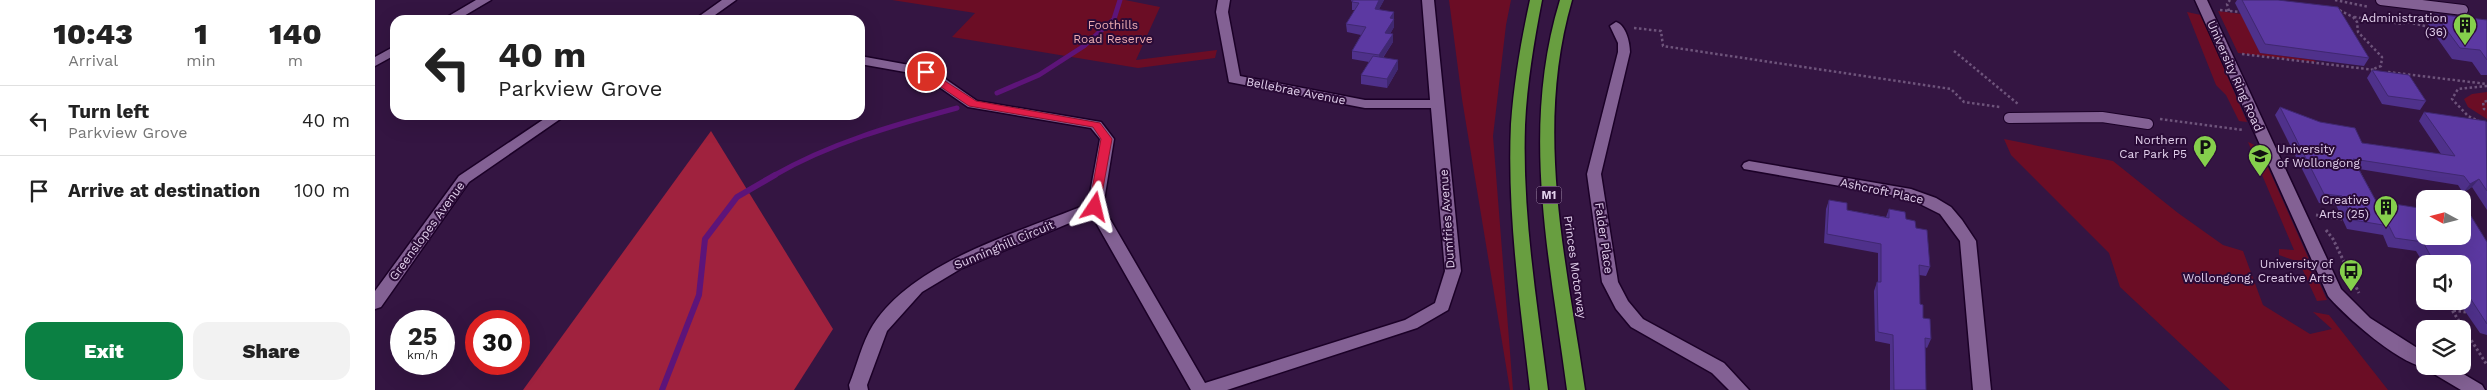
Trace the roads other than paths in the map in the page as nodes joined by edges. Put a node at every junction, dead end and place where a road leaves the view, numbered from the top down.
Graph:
1 (485, 0) edge
2 (731, 0) edge
3 (1224, 0) edge
4 (1428, 0) edge
5 (1536, 0) edge
6 (1562, 0) edge
7 (1566, 0) edge
8 (2201, 0) edge
9 (2381, 0) edge
10 (2463, 10) dead end
11 (457, 15) edge
12 (708, 15) edge
13 (1559, 19) junction
14 (1616, 26) road end
15 (390, 52) edge
16 (377, 59) edge
17 (865, 61) edge
18 (1437, 104) junction
19 (2009, 118) dead end
20 (552, 120) edge
21 (2148, 124) dead end
22 (1749, 166) dead end
23 (1095, 207) junction
24 (375, 303) edge
25 (2416, 356) edge
26 (2450, 375) edge
27 (859, 390) edge
28 (1199, 390) edge
29 (1205, 390) edge
30 (1539, 390) edge
31 (1576, 390) edge
32 (1740, 390) edge
33 (1982, 390) edge
34 (2476, 390) edge

1 - 11 street
2 - 12 street
3 - 18 street, Bellebrae Avenue
4 - 18 street, Dumfries Avenue
5 - 30 highway, M1
6 - 13 highway
7 - 13 highway, Princes Motorway / M1
8 - 25 street, University Ring Road
9 - 10 lane
13 - 31 highway, Princes Motorway / M1
14 - 32 street, Falder Place
15 - 16 street
17 - 23 street
18 - 29 street, Dumfries Avenue
19 - 21 lane
20 - 24 street, Greenslopes Avenue
22 - 33 street, Ashcroft Place
23 - 27 street, Sunninghill Circuit
23 - 28 street
26 - 34 street

